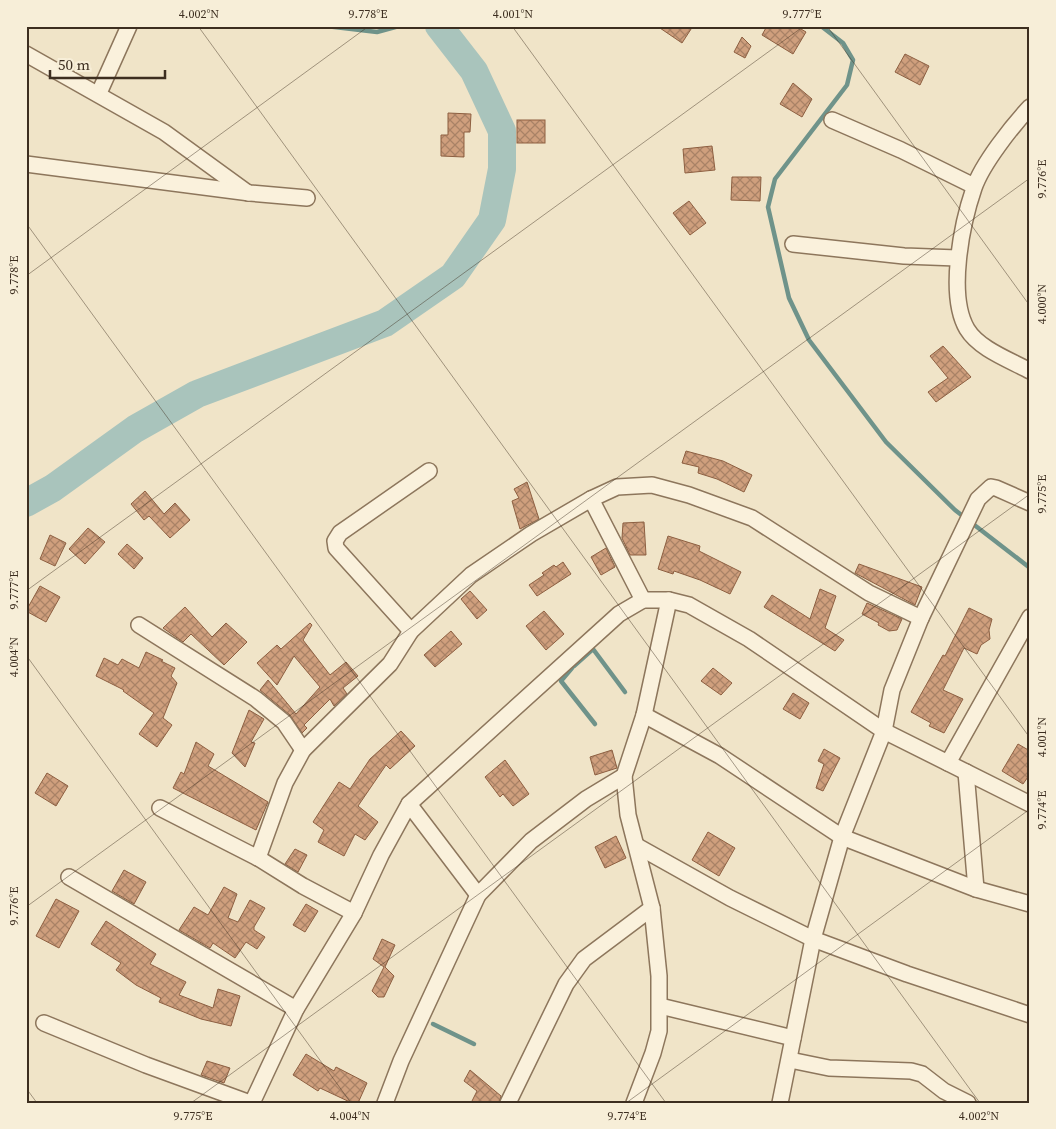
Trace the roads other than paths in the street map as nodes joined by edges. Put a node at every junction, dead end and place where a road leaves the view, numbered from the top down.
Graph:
1 (129, 26) edge
2 (26, 54) edge
3 (99, 93) junction
4 (1030, 106) edge
5 (832, 120) dead end
6 (26, 164) edge
7 (974, 186) junction
8 (250, 194) junction
9 (307, 198) dead end
10 (793, 244) dead end
11 (957, 258) junction
12 (1030, 371) edge
13 (429, 471) dead end
14 (591, 499) junction
15 (1030, 503) edge
16 (643, 600) junction
17 (669, 600) junction
18 (1030, 617) edge
19 (921, 618) junction
20 (139, 625) dead end
21 (411, 631) junction
22 (644, 715) junction
23 (884, 731) junction
24 (303, 750) junction
25 (948, 763) junction
26 (966, 772) junction
27 (624, 776) junction
28 (409, 804) junction
29 (1030, 804) edge
30 (160, 808) dead end
31 (842, 837) junction
32 (637, 846) junction
33 (258, 858) junction
34 (69, 877) dead end
35 (976, 889) junction
36 (478, 896) junction
37 (1030, 904) edge
38 (652, 908) junction
39 (354, 912) junction
40 (812, 939) junction
41 (660, 1006) junction
42 (296, 1009) junction
43 (1030, 1015) edge
44 (44, 1023) dead end
45 (793, 1038) junction
46 (790, 1060) junction
47 (251, 1103) edge
48 (385, 1103) edge
49 (508, 1103) edge
50 (634, 1103) edge
51 (780, 1103) edge
52 (968, 1103) edge

1 - 3 street
2 - 3 street
3 - 8 street
4 - 7 street
5 - 7 street
6 - 8 street
7 - 11 street
8 - 9 street
10 - 11 street
11 - 12 street
13 - 21 street
14 - 16 street
14 - 19 street
14 - 21 street
15 - 19 street
16 - 17 street
16 - 28 street
17 - 22 street
17 - 23 street
18 - 25 street
19 - 23 street
20 - 24 street
21 - 24 street
22 - 27 street
22 - 31 street
23 - 25 street
23 - 31 street
24 - 33 street
25 - 26 street
26 - 29 street
26 - 35 street
27 - 32 street
27 - 36 street
28 - 36 street
28 - 39 street
30 - 33 street
31 - 35 street
31 - 40 street
32 - 38 street
32 - 40 street
33 - 39 street
34 - 42 street
35 - 37 street
36 - 48 street
38 - 41 street
38 - 49 street
39 - 42 street
40 - 43 street
40 - 45 street
41 - 45 street
41 - 50 street
42 - 47 street
44 - 47 street
45 - 46 street
46 - 51 street
46 - 52 street

